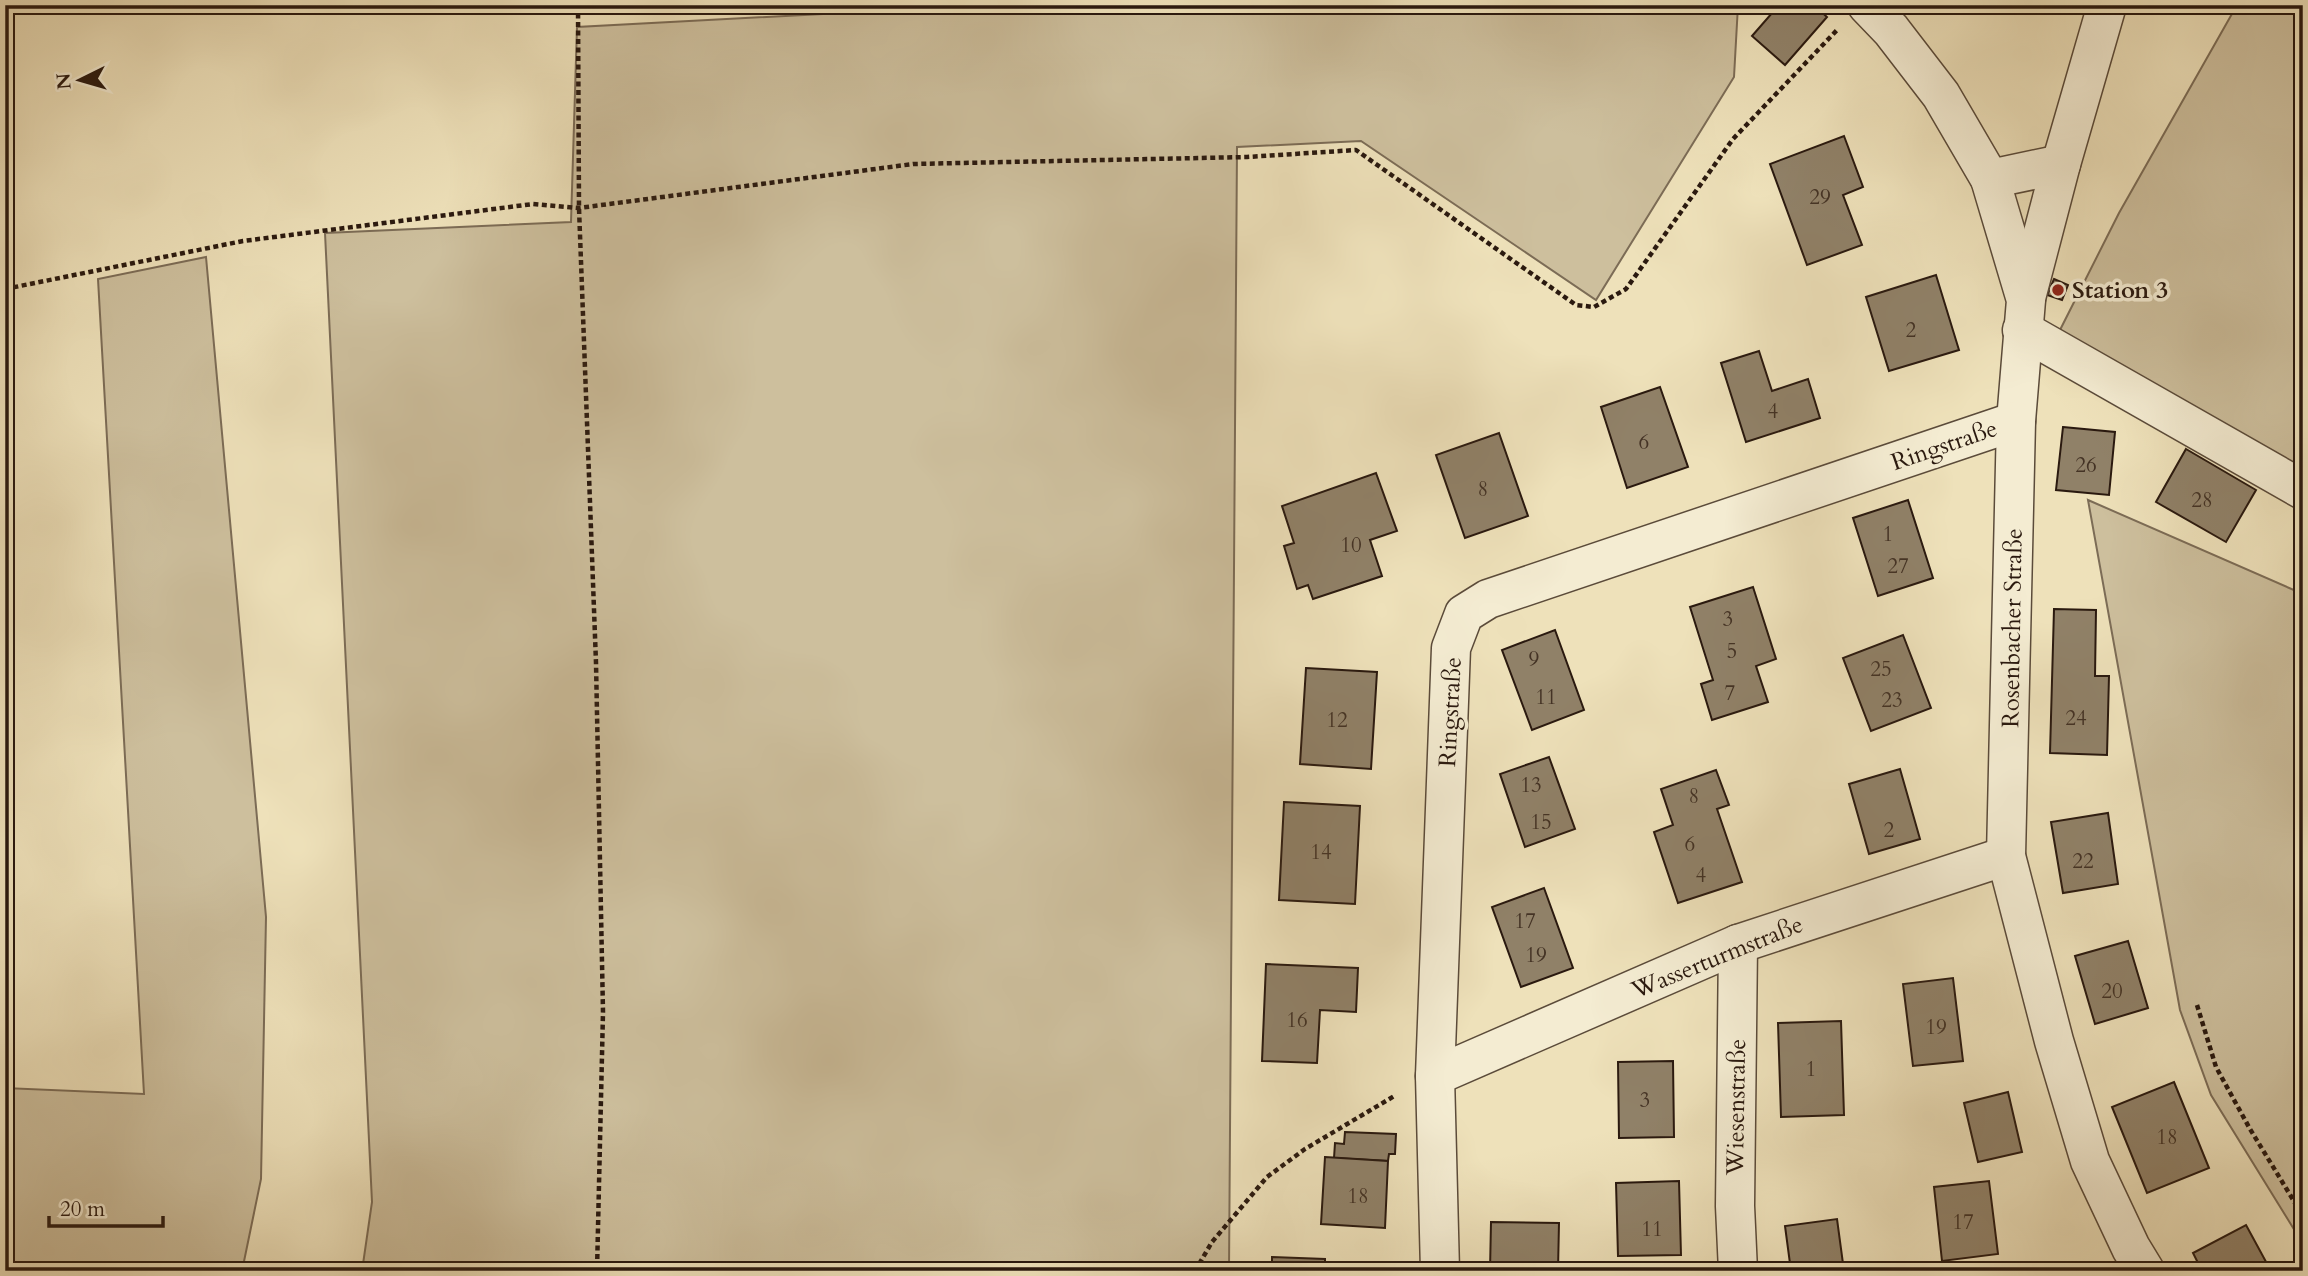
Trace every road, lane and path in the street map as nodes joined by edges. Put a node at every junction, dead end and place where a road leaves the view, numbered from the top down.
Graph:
1 (579, 5) edge
2 (2107, 5) edge
3 (1854, 15) edge
4 (2060, 164) junction
5 (1990, 179) junction
6 (579, 208) junction
7 (5, 289) edge
8 (2024, 315) junction
9 (2016, 421) junction
10 (2303, 490) edge
11 (2006, 856) junction
12 (1738, 944) junction
13 (2197, 1005) dead end
14 (1435, 1076) junction
15 (2303, 1216) edge
16 (597, 1271) edge
17 (1195, 1271) edge
18 (1440, 1271) edge
19 (1738, 1271) edge
20 (2145, 1271) edge

1 - 6 path
2 - 4 street
3 - 5 street, Rosenbacher Straße
3 - 6 path
4 - 5 street
4 - 8 street
5 - 8 street, Rosenbacher Straße
6 - 7 path
6 - 16 path
8 - 9 street, Rosenbacher Straße
8 - 10 street
9 - 11 street, Rosenbacher Straße
9 - 14 street, Ringstraße
11 - 12 street, Wasserturmstraße
11 - 20 street, Rosenbacher Straße
12 - 14 street, Wasserturmstraße
12 - 19 street, Wiesenstraße
13 - 15 path
14 - 17 path
14 - 18 street, Ringstraße

